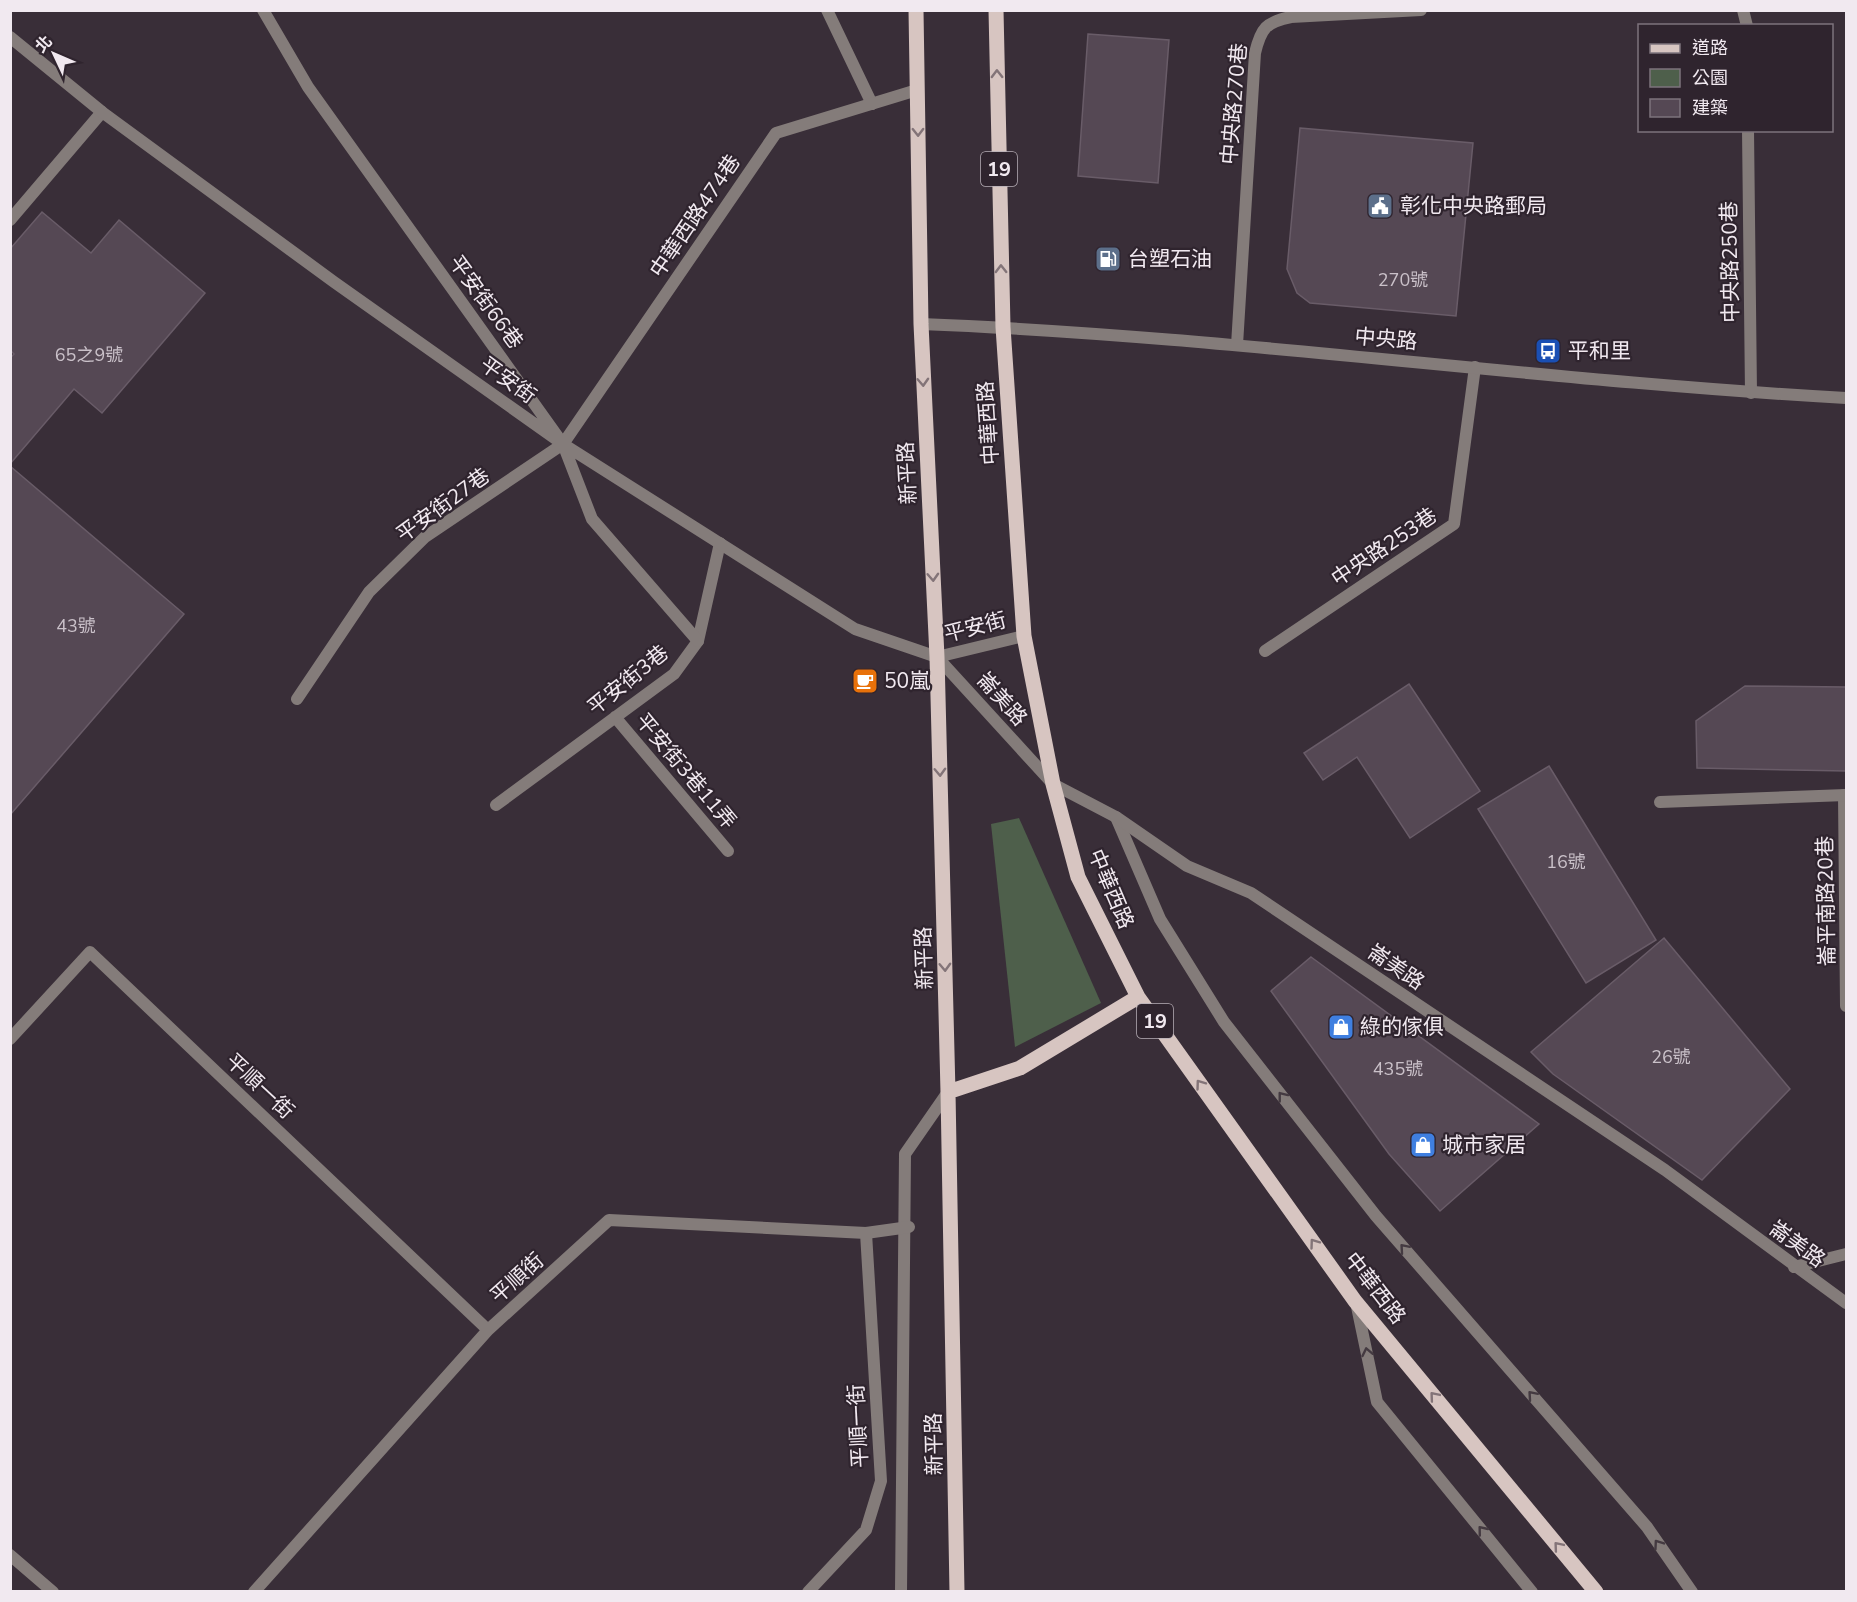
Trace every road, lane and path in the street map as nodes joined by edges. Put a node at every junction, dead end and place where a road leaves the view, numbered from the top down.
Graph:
1 (263, 10) edge
2 (827, 10) edge
3 (916, 10) edge
4 (996, 10) edge
5 (1421, 10) edge
6 (10, 37) edge
7 (917, 90) junction
8 (872, 104) junction
9 (102, 112) junction
10 (1748, 132) edge
11 (10, 220) edge
12 (921, 324) junction
13 (1002, 327) junction
14 (1237, 345) junction
15 (1475, 367) junction
16 (1751, 393) junction
17 (1846, 398) edge
18 (563, 444) junction
19 (720, 543) junction
20 (1024, 636) junction
21 (698, 641) junction
22 (1265, 651) dead end
23 (937, 657) junction
24 (297, 699) dead end
25 (615, 717) junction
26 (1053, 784) junction
27 (1845, 795) edge
28 (1660, 802) dead end
29 (496, 805) dead end
30 (1116, 817) junction
31 (728, 851) dead end
32 (1138, 997) junction
33 (1846, 1006) edge
34 (10, 1039) edge
35 (948, 1092) junction
36 (906, 1227) junction
37 (866, 1233) junction
38 (1846, 1254) edge
39 (1794, 1267) junction
40 (1355, 1301) junction
41 (1846, 1303) edge
42 (488, 1330) junction
43 (10, 1555) edge
44 (53, 1592) edge
45 (254, 1592) edge
46 (808, 1592) edge
47 (901, 1592) edge
48 (957, 1592) edge
49 (1532, 1592) edge
50 (1596, 1592) edge
51 (1692, 1592) edge

1 - 18 street, 平安街66巷
2 - 8 street
3 - 7 main road
13 -> 4 main road, 中華西路 / 19
5 - 14 street, 中央路270巷
6 - 9 street, 平安街
7 - 8 street, 中華西路474巷
7 -> 12 main road
8 - 18 street, 中華西路474巷
9 - 11 street
9 - 18 street, 平安街
10 - 16 street, 中央路250巷
12 - 13 street, 中央路
12 -> 23 main road, 新平路
13 - 14 street, 中央路
13 - 20 main road, 中華西路 / 19
14 - 15 street, 中央路
15 - 16 street, 中央路
15 - 22 street, 中央路253巷
16 - 17 street, 中央路
18 - 19 street, 平安街
18 - 21 street, 平安街66巷
18 - 24 street, 平安街27巷
19 - 21 street, 平安街3巷
19 - 23 street, 平安街
20 - 23 street, 平安街
20 - 26 main road, 中華西路 / 19
21 - 25 street, 平安街3巷
23 - 26 street, 崙美路
23 -> 35 main road, 新平路
25 - 29 street, 平安街3巷
25 - 31 street, 平安街3巷11弄
26 - 30 street, 崙美路
26 - 32 main road, 中華西路 / 19
27 - 28 street, 崙平南路20巷
27 - 33 street, 崙平南路20巷
30 - 39 street, 崙美路
51 -> 30 street
32 - 35 main road
40 -> 32 main road, 中華西路 / 19
34 - 42 street, 平順一街
35 - 36 street
35 - 48 main road, 新平路
36 - 37 street, 平順街
36 - 47 street
37 - 42 street, 平順街
37 - 46 street, 平順一街
38 - 39 street
39 - 41 street, 崙美路
49 -> 40 street
50 -> 40 main road, 中華西路 / 19
42 - 45 street, 平順街
43 - 44 street

